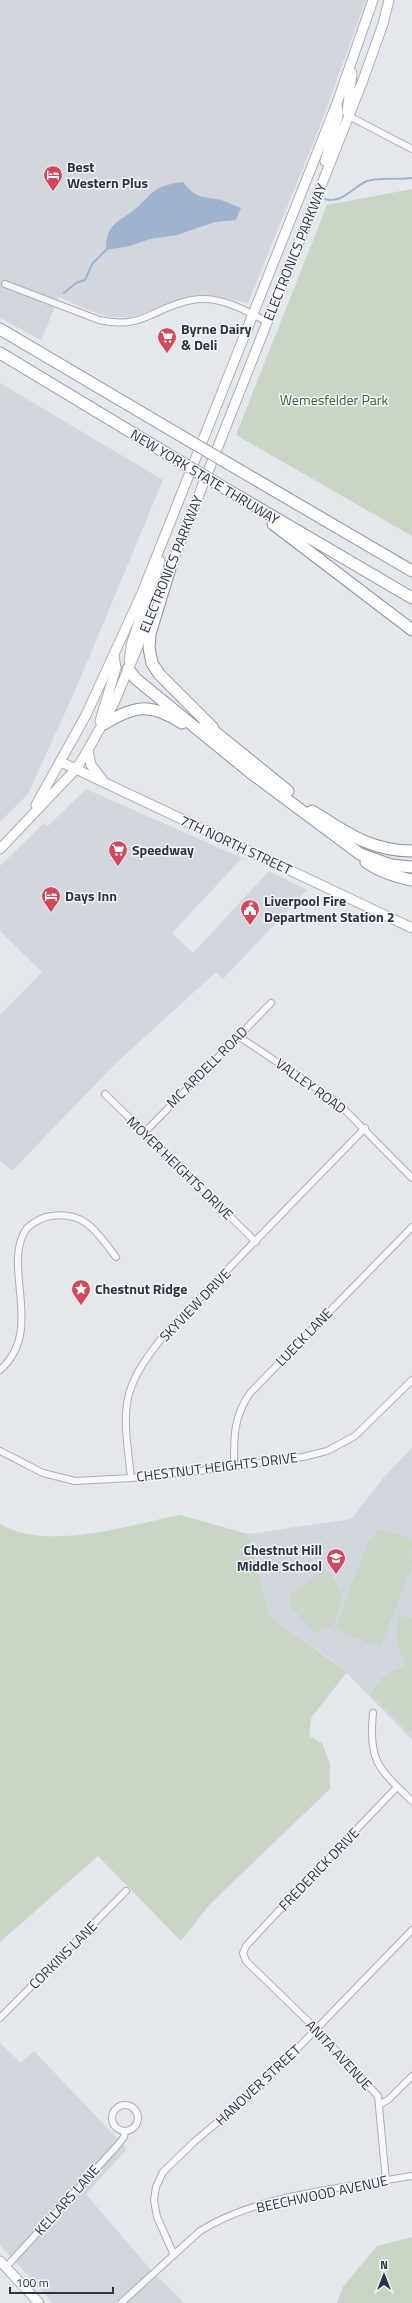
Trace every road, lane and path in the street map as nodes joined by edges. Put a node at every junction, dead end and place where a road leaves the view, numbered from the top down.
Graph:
1 (373, 0) edge
2 (389, 0) edge
3 (352, 62) junction
4 (339, 116) junction
5 (412, 149) edge
6 (5, 284) dead end
7 (253, 314) junction
8 (267, 322) junction
9 (0, 329) edge
10 (0, 353) edge
11 (240, 497) junction
12 (169, 524) junction
13 (170, 568) junction
14 (412, 571) edge
15 (412, 598) edge
16 (412, 630) edge
17 (114, 654) junction
18 (128, 669) junction
19 (104, 724) junction
20 (94, 739) junction
21 (226, 746) junction
22 (88, 750) junction
23 (61, 762) junction
24 (76, 769) junction
25 (107, 784) junction
26 (312, 811) junction
27 (30, 816) junction
28 (343, 843) junction
29 (0, 849) edge
30 (412, 851) edge
31 (412, 862) edge
32 (412, 867) edge
33 (412, 880) edge
34 (412, 928) edge
35 (271, 1003) dead end
36 (238, 1036) junction
37 (105, 1094) dead end
38 (365, 1128) junction
39 (144, 1133) junction
40 (412, 1178) edge
41 (412, 1227) edge
42 (256, 1242) junction
43 (116, 1257) dead end
44 (0, 1370) edge
45 (412, 1380) edge
46 (0, 1451) edge
47 (234, 1466) junction
48 (131, 1478) junction
49 (373, 1713) dead end
50 (397, 1787) junction
51 (412, 1801) edge
52 (126, 1891) dead end
53 (412, 1930) edge
54 (243, 1953) joint
55 (0, 2018) edge
56 (317, 2030) junction
57 (412, 2076) edge
58 (380, 2104) junction
59 (125, 2131) junction
60 (412, 2176) edge
61 (386, 2180) junction
62 (174, 2255) junction
63 (3, 2264) edge
64 (39, 2303) edge
65 (121, 2303) edge

1 - 3 main road
2 - 4 main road, ELECTRONICS PARKWAY
3 - 4 main road
3 - 4 main road
4 - 5 street
4 - 7 main road, ELECTRONICS PARKWAY
4 - 8 main road, ELECTRONICS PARKWAY
6 - 7 street
7 - 8 street
7 - 12 main road, ELECTRONICS PARKWAY
8 - 13 main road, ELECTRONICS PARKWAY
9 - 14 highway, NEW YORK STATE THRUWAY, bridge
10 - 11 highway, NEW YORK STATE THRUWAY, bridge
11 - 15 highway, NEW YORK STATE THRUWAY
11 - 16 highway
12 - 17 main road, ELECTRONICS PARKWAY
12 - 18 main road
13 - 18 main road, ELECTRONICS PARKWAY
13 - 21 highway
17 - 18 main road
17 - 20 main road
17 - 23 main road, ELECTRONICS PARKWAY
18 - 19 main road, ELECTRONICS PARKWAY
18 - 21 highway
19 - 20 main road, ELECTRONICS PARKWAY
19 - 21 highway
20 - 22 main road, ELECTRONICS PARKWAY
21 - 26 highway
21 - 28 highway
22 - 24 main road, ELECTRONICS PARKWAY
22 - 25 main road
23 - 24 main road, 7TH NORTH STREET
23 - 27 main road, ELECTRONICS PARKWAY
24 - 25 main road, 7TH NORTH STREET
24 - 27 main road, ELECTRONICS PARKWAY
25 - 34 main road, 7TH NORTH STREET
26 - 30 highway
26 - 31 highway
27 - 29 main road, ELECTRONICS PARKWAY
28 - 32 highway
28 - 33 highway
35 - 36 street, MC ARDELL ROAD
36 - 38 street, VALLEY ROAD
36 - 39 street, MC ARDELL ROAD
37 - 39 street, MOYER HEIGHTS DRIVE
38 - 40 street, VALLEY ROAD
38 - 42 street, SKYVIEW DRIVE
39 - 42 street, MOYER HEIGHTS DRIVE
41 - 47 street, LUECK LANE
42 - 48 street, SKYVIEW DRIVE
43 - 44 street
45 - 47 street, CHESTNUT HEIGHTS DRIVE
46 - 48 street, CHESTNUT HEIGHTS DRIVE
47 - 48 street, CHESTNUT HEIGHTS DRIVE
49 - 50 street
50 - 51 street
50 - 54 street, FREDERICK DRIVE
52 - 55 street, CORKINS LANE
53 - 56 street, HANOVER STREET
54 - 56 street, ANITA AVENUE
56 - 58 street, ANITA AVENUE
56 - 62 street, HANOVER STREET
57 - 58 street
58 - 61 street, ANITA AVENUE
59 - 59 street
59 - 63 street, KELLARS LANE
60 - 61 street, BEECHWOOD AVENUE
61 - 62 street, BEECHWOOD AVENUE
62 - 65 street, BEECHWOOD AVENUE
63 - 64 main road

